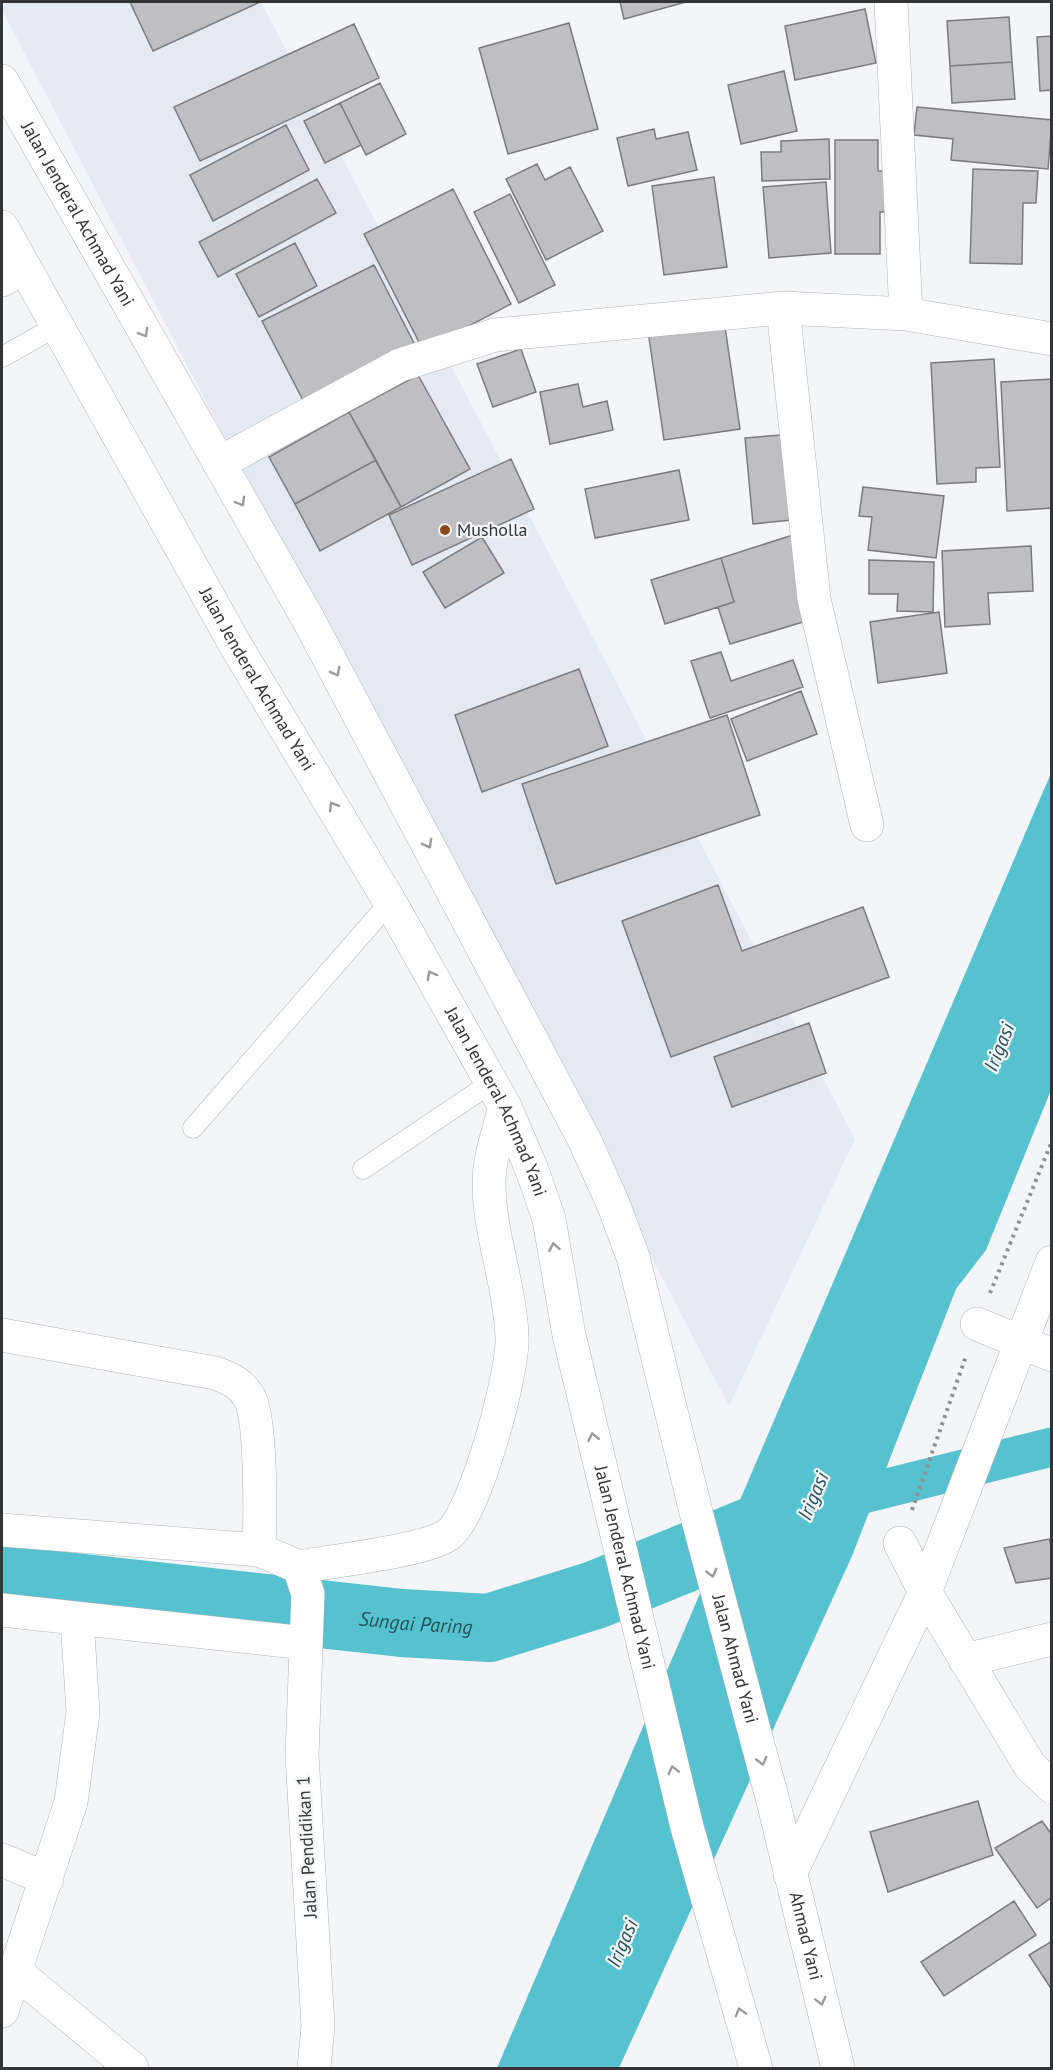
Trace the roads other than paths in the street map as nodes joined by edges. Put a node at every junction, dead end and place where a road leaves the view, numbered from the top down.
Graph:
1 (891, 2) edge
2 (2, 81) edge
3 (7, 252) edge
4 (783, 308) junction
5 (906, 314) junction
6 (57, 326) junction
7 (1052, 339) edge
8 (2, 357) edge
9 (219, 464) junction
10 (867, 825) dead end
11 (390, 902) junction
12 (498, 1095) junction
13 (193, 1128) dead end
14 (363, 1168) dead end
15 (1052, 1262) edge
16 (977, 1324) dead end
17 (2, 1335) edge
18 (1022, 1342) junction
19 (1052, 1355) edge
20 (697, 1516) joint
21 (2, 1530) edge
22 (900, 1543) dead end
23 (259, 1550) junction
24 (925, 1592) junction
25 (304, 1607) junction
26 (2, 1610) edge
27 (77, 1619) junction
28 (1052, 1640) edge
29 (965, 1660) junction
30 (1052, 1787) edge
31 (772, 1801) joint
32 (2, 1860) edge
33 (790, 1874) junction
34 (47, 1879) junction
35 (16, 1972) junction
36 (2, 2011) edge
37 (132, 2068) edge
38 (314, 2068) edge
39 (756, 2068) edge
40 (838, 2068) edge

1 - 5 main road
2 -> 9 main road, Jalan Jenderal Achmad Yani
3 - 6 main road, Jalan Jenderal Achmad Yani
4 - 5 main road
4 - 9 main road
4 - 10 main road
5 - 7 main road
6 - 8 lane
11 -> 6 main road, Jalan Jenderal Achmad Yani
9 -> 20 main road, Jalan Jenderal Achmad Yani
12 -> 11 main road, Jalan Jenderal Achmad Yani
11 - 13 lane
12 - 14 lane
12 - 25 main road
39 -> 12 main road, Jalan Jenderal Achmad Yani
15 - 18 main road
16 - 18 main road
17 - 23 main road
18 - 19 main road
18 - 24 main road
20 -> 31 main road, Jalan Ahmad Yani
21 - 23 main road
22 - 24 main road
23 - 25 main road
24 - 29 main road
24 - 33 main road
25 - 27 main road
25 - 38 main road, Jalan Pendidikan 1
26 - 27 main road
27 - 34 main road
28 - 29 main road
29 - 30 main road
31 - 33 main road, Ahmad Yani
32 - 34 main road
33 -> 40 main road, Ahmad Yani
34 - 35 main road
35 - 36 main road
35 - 37 main road

